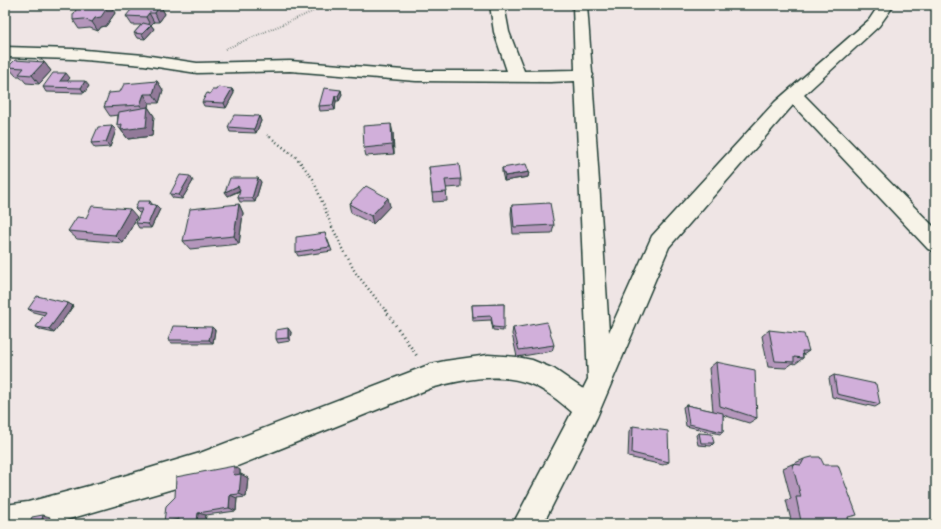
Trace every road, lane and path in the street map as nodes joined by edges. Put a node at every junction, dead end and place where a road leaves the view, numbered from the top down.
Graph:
1 (328, 5) edge
2 (497, 5) edge
3 (580, 5) edge
4 (887, 5) edge
5 (220, 51) dead end
6 (5, 52) edge
7 (585, 75) junction
8 (518, 77) junction
9 (795, 93) junction
10 (267, 135) dead end
11 (936, 244) edge
12 (431, 376) junction
13 (599, 381) junction
14 (588, 408) junction
15 (5, 520) edge
16 (528, 524) edge

1 - 5 path
2 - 8 street
3 - 7 street
4 - 9 street
6 - 8 street
7 - 8 street
7 - 13 street
9 - 11 street
9 - 13 street
10 - 12 path
12 - 14 street
12 - 15 street
13 - 14 street
14 - 16 street

